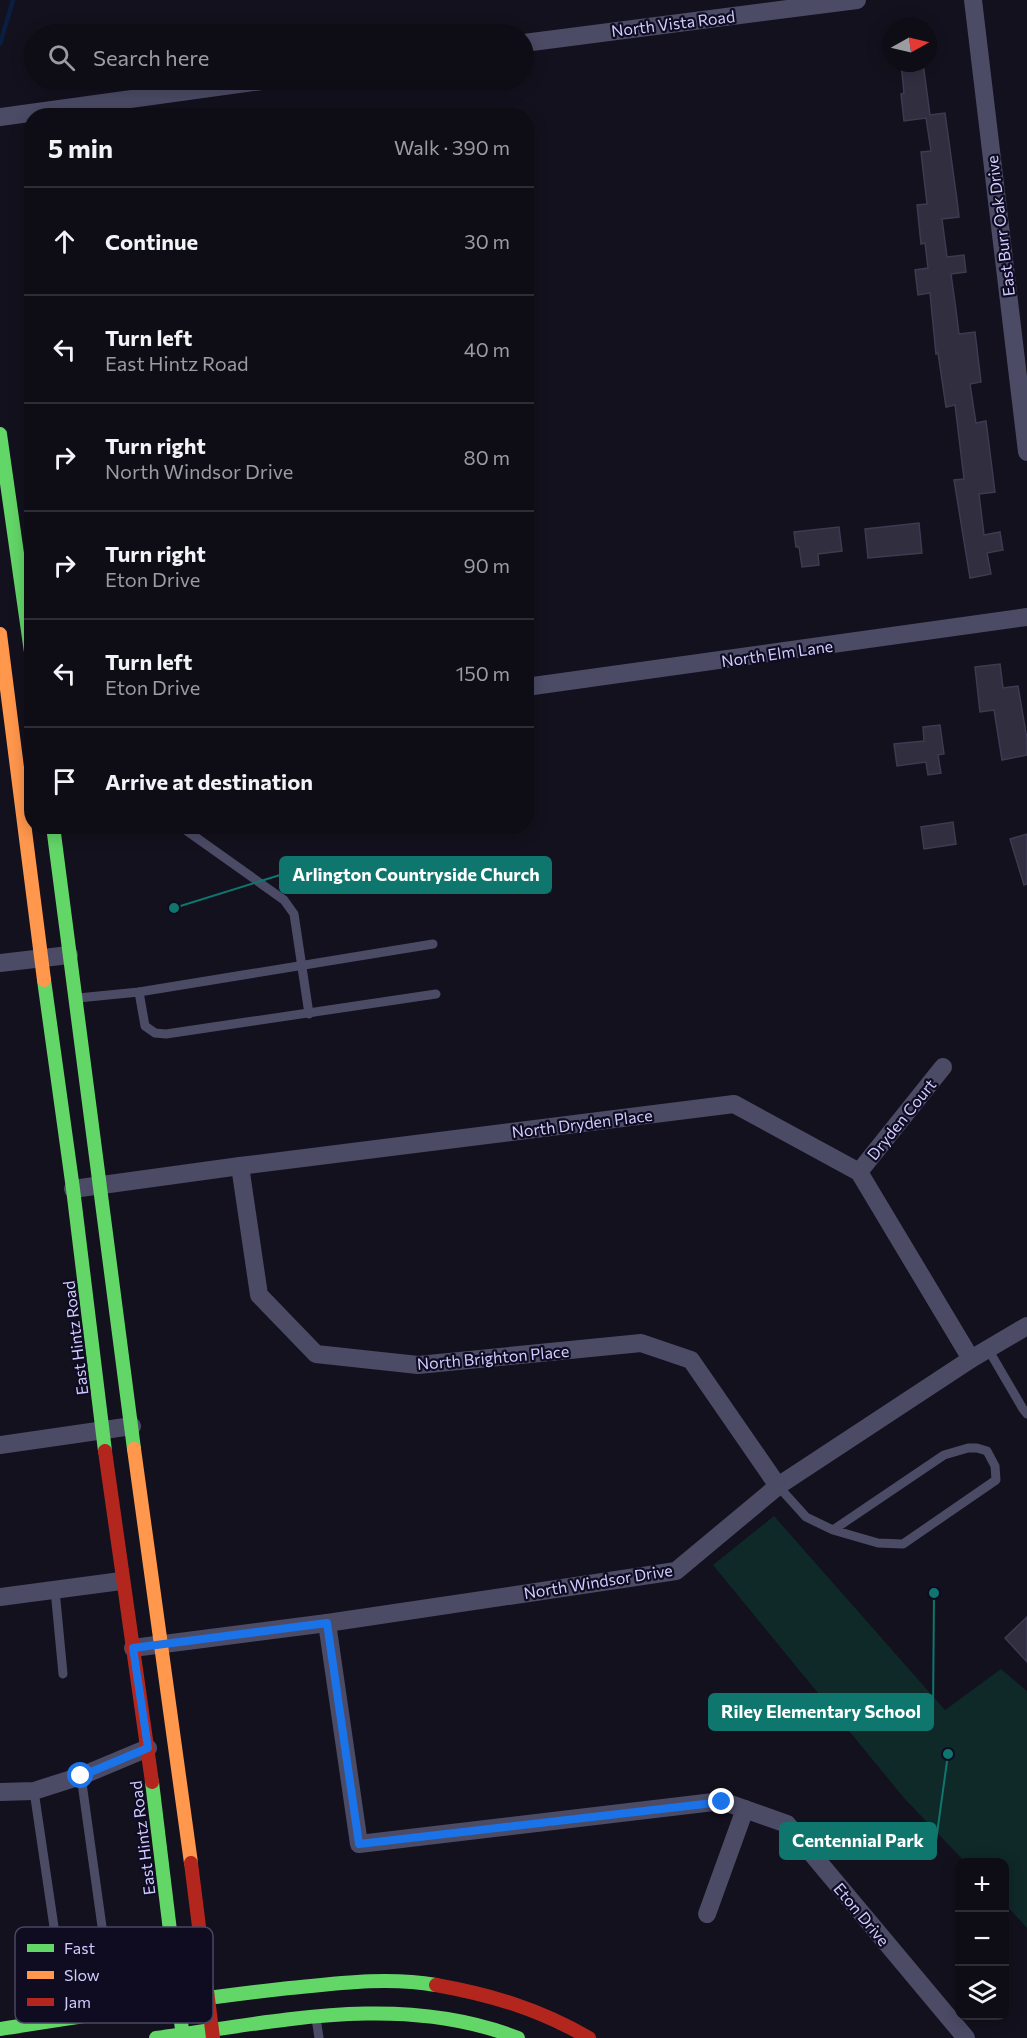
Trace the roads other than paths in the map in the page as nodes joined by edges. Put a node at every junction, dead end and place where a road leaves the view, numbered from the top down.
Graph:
1 (857, 0) edge
2 (973, 0) edge
3 (719, 9) edge
4 (534, 41) edge
5 (196, 90) edge
6 (65, 108) edge
7 (24, 114) edge
8 (0, 117) edge
9 (0, 434) edge
10 (1027, 452) edge
11 (24, 603) edge
12 (1027, 617) edge
13 (0, 634) edge
14 (534, 686) edge
15 (24, 759) edge
16 (30, 834) edge
17 (54, 834) edge
18 (191, 834) edge
19 (433, 944) dead end
20 (69, 955) junction
21 (41, 959) junction
22 (0, 963) edge
23 (302, 965) junction
24 (139, 992) junction
25 (436, 994) dead end
26 (75, 998) junction
27 (309, 1014) junction
28 (944, 1067) dead end
29 (240, 1166) junction
30 (859, 1172) junction
31 (101, 1185) junction
32 (73, 1189) junction
33 (1027, 1326) edge
34 (988, 1349) junction
35 (971, 1359) junction
36 (1027, 1414) edge
37 (132, 1426) junction
38 (103, 1430) junction
39 (0, 1445) edge
40 (778, 1486) junction
41 (833, 1530) junction
42 (121, 1581) junction
43 (55, 1590) junction
44 (0, 1597) edge
45 (327, 1623) junction
46 (162, 1643) junction
47 (133, 1648) junction
48 (63, 1674) dead end
49 (148, 1748) junction
50 (81, 1776) junction
51 (34, 1791) junction
52 (0, 1792) edge
53 (745, 1809) junction
54 (707, 1914) dead end
55 (54, 1927) edge
56 (102, 1927) edge
57 (169, 1927) edge
58 (200, 1927) edge
59 (213, 1996) edge
60 (316, 2016) junction
61 (38, 2023) edge
62 (0, 2029) edge
63 (212, 2034) edge
64 (183, 2036) edge
65 (156, 2038) edge
66 (319, 2038) edge
67 (518, 2038) edge
68 (589, 2038) edge
69 (966, 2038) edge

1 - 3 street, North Vista Road
2 - 10 street, East Burr Oak Drive
3 - 4 street, North Vista Road
5 - 6 street
7 - 8 street
9 - 11 main road
12 - 14 street, North Elm Lane
13 - 15 main road, East Hintz Road
16 - 21 main road, East Hintz Road
17 - 20 main road
18 - 23 lane
19 - 23 lane
20 - 21 street
20 - 26 main road
21 - 22 street
21 - 32 main road, East Hintz Road
23 - 24 lane
23 - 27 lane
24 - 26 lane
24 - 27 lane
25 - 27 lane
26 - 31 main road
28 - 30 street, Dryden Court
29 - 30 street, North Dryden Place
29 - 31 street, North Dryden Place
29 - 40 street, North Brighton Place
30 - 35 street
31 - 32 street, North Dryden Place
31 - 37 main road
32 - 38 main road, East Hintz Road
33 - 34 street, North Windsor Drive
34 - 35 street, North Windsor Drive
34 - 36 lane
35 - 40 street, North Windsor Drive
37 - 38 street
37 - 46 main road
38 - 39 street
38 - 42 main road, East Hintz Road
40 - 41 lane
40 - 45 street, North Windsor Drive
41 - 41 lane
42 - 43 street
42 - 47 main road, East Hintz Road
43 - 44 street
43 - 48 lane
45 - 46 street, North Windsor Drive
45 - 53 street, Eton Drive
46 - 47 street, North Windsor Drive
46 - 58 main road
47 - 49 main road, East Hintz Road
49 - 50 street
49 - 57 main road, East Hintz Road
50 - 51 street
50 - 56 lane
51 - 52 street
51 - 55 lane
53 - 54 street
53 - 69 street, Eton Drive
59 - 68 main road
60 - 63 main road
60 - 66 lane
60 - 67 main road
61 - 62 main road
63 - 64 main road
64 - 65 main road

